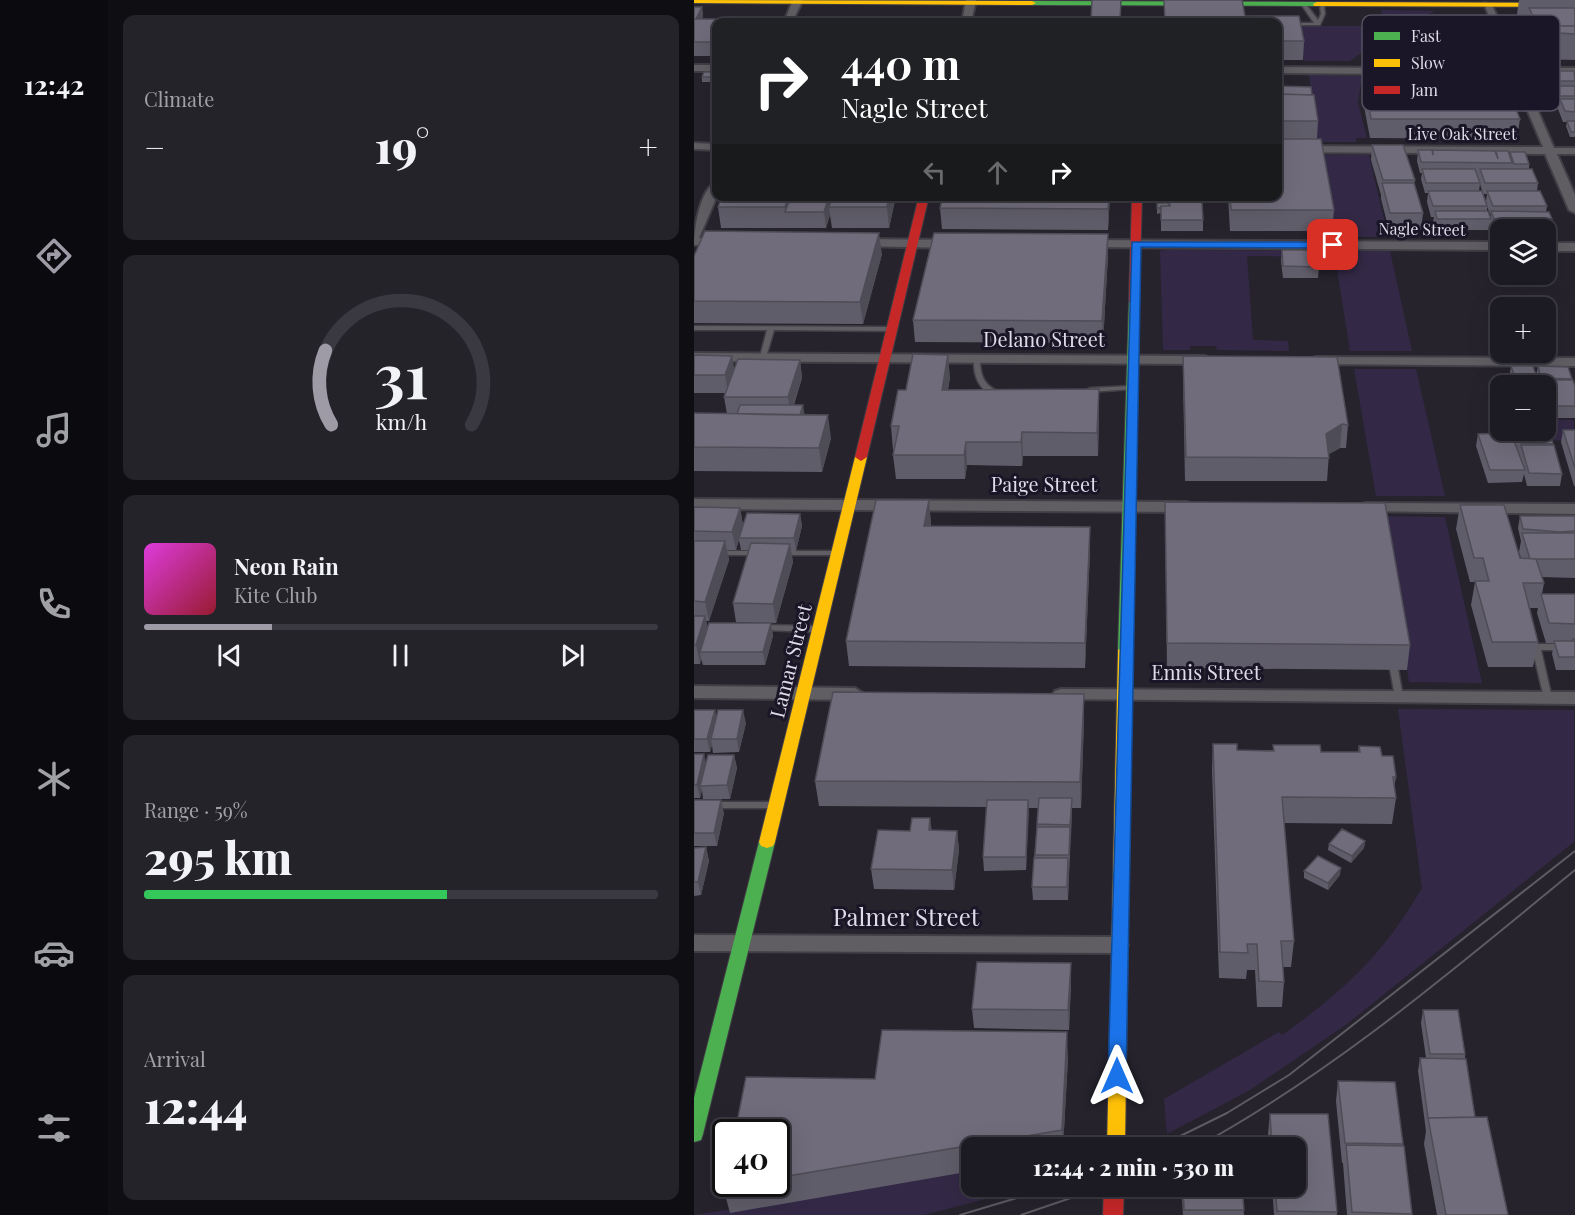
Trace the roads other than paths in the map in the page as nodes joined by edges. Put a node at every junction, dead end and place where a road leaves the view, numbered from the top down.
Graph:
1 (694, 1) edge
2 (798, 1) edge
3 (971, 1) edge
4 (1304, 2) edge
5 (1324, 2) edge
6 (1487, 4) junction
7 (1574, 5) edge
8 (1141, 6) edge
9 (1492, 15) edge
10 (790, 18) edge
11 (967, 18) edge
12 (1282, 24) edge
13 (1318, 24) junction
14 (694, 68) edge
15 (712, 68) edge
16 (1282, 70) edge
17 (1362, 71) edge
18 (1533, 111) edge
19 (694, 146) edge
20 (712, 147) edge
21 (1282, 149) edge
22 (1551, 151) junction
23 (1574, 151) edge
24 (712, 195) edge
25 (923, 201) edge
26 (1137, 201) edge
27 (1574, 210) edge
28 (694, 236) edge
29 (694, 242) edge
30 (740, 242) edge
31 (843, 243) edge
32 (912, 244) junction
33 (970, 244) edge
34 (1073, 244) edge
35 (1136, 244) junction
36 (1490, 246) edge
37 (1556, 247) edge
38 (1574, 247) edge
39 (694, 328) edge
40 (771, 329) junction
41 (892, 329) junction
42 (694, 357) edge
43 (763, 357) junction
44 (885, 358) junction
45 (977, 359) junction
46 (1133, 360) junction
47 (1221, 360) edge
48 (1298, 361) edge
49 (1574, 362) edge
50 (1132, 388) junction
51 (1085, 391) edge
52 (1001, 394) edge
53 (694, 504) edge
54 (849, 505) junction
55 (1129, 507) junction
56 (1202, 507) edge
57 (1354, 508) edge
58 (1574, 510) edge
59 (706, 553) edge
60 (838, 553) junction
61 (751, 628) edge
62 (819, 629) junction
63 (1533, 635) edge
64 (1536, 646) junction
65 (1574, 647) edge
66 (1394, 669) dead end
67 (694, 692) edge
68 (804, 693) junction
69 (873, 694) edge
70 (1048, 694) edge
71 (1126, 695) junction
72 (1399, 697) junction
73 (1548, 698) junction
74 (1574, 698) edge
75 (694, 805) edge
76 (777, 805) junction
77 (694, 943) edge
78 (743, 944) junction
79 (1118, 945) junction
80 (694, 1134) edge
81 (1116, 1137) edge
82 (1114, 1197) edge
83 (1113, 1215) edge

1 - 2 street
2 - 3 street
2 - 10 street
3 - 8 street
3 - 11 street
4 - 5 street
4 - 8 street
4 - 13 lane
5 - 6 street
5 - 13 lane
6 - 7 street
6 - 9 street
12 - 13 lane
14 - 15 street
16 - 17 street
18 - 22 street
19 - 20 street
21 - 22 street, Live Oak Street
22 - 23 street, Live Oak Street
22 - 27 street
24 - 28 street
25 - 32 street, Lamar Street
26 - 35 street
29 - 30 street
31 - 32 street
32 - 33 street
32 - 41 street, Lamar Street
34 - 35 street, Nagle Street
35 - 36 street, Nagle Street
35 - 46 street
37 - 38 street
39 - 40 lane
40 - 41 lane
40 - 43 lane
41 - 44 street, Lamar Street
42 - 43 street, Delano Street
43 - 44 street, Delano Street
44 - 45 street, Delano Street
44 - 54 street, Lamar Street
45 - 46 street, Delano Street
45 - 52 lane
46 - 47 street, Delano Street
46 - 50 street
48 - 49 street
50 - 51 lane
50 - 55 street
53 - 54 street, Paige Street
54 - 55 street, Paige Street
54 - 60 street, Lamar Street
55 - 56 street, Paige Street
55 - 71 street
57 - 58 street
59 - 60 lane
60 - 62 street, Lamar Street
61 - 62 lane
62 - 68 street, Lamar Street
63 - 64 lane
64 - 65 lane
64 - 73 lane
66 - 72 lane
67 - 68 street
68 - 69 street
68 - 76 street, Lamar Street
70 - 71 street, Ennis Street
71 - 72 street, Ennis Street
71 - 79 street
72 - 73 street, Ennis Street
73 - 74 street, Ennis Street
75 - 76 lane
76 - 78 street, Lamar Street
77 - 78 street, Palmer Street
78 - 79 street, Palmer Street
78 - 80 street, Lamar Street
79 - 81 street
82 - 83 street

